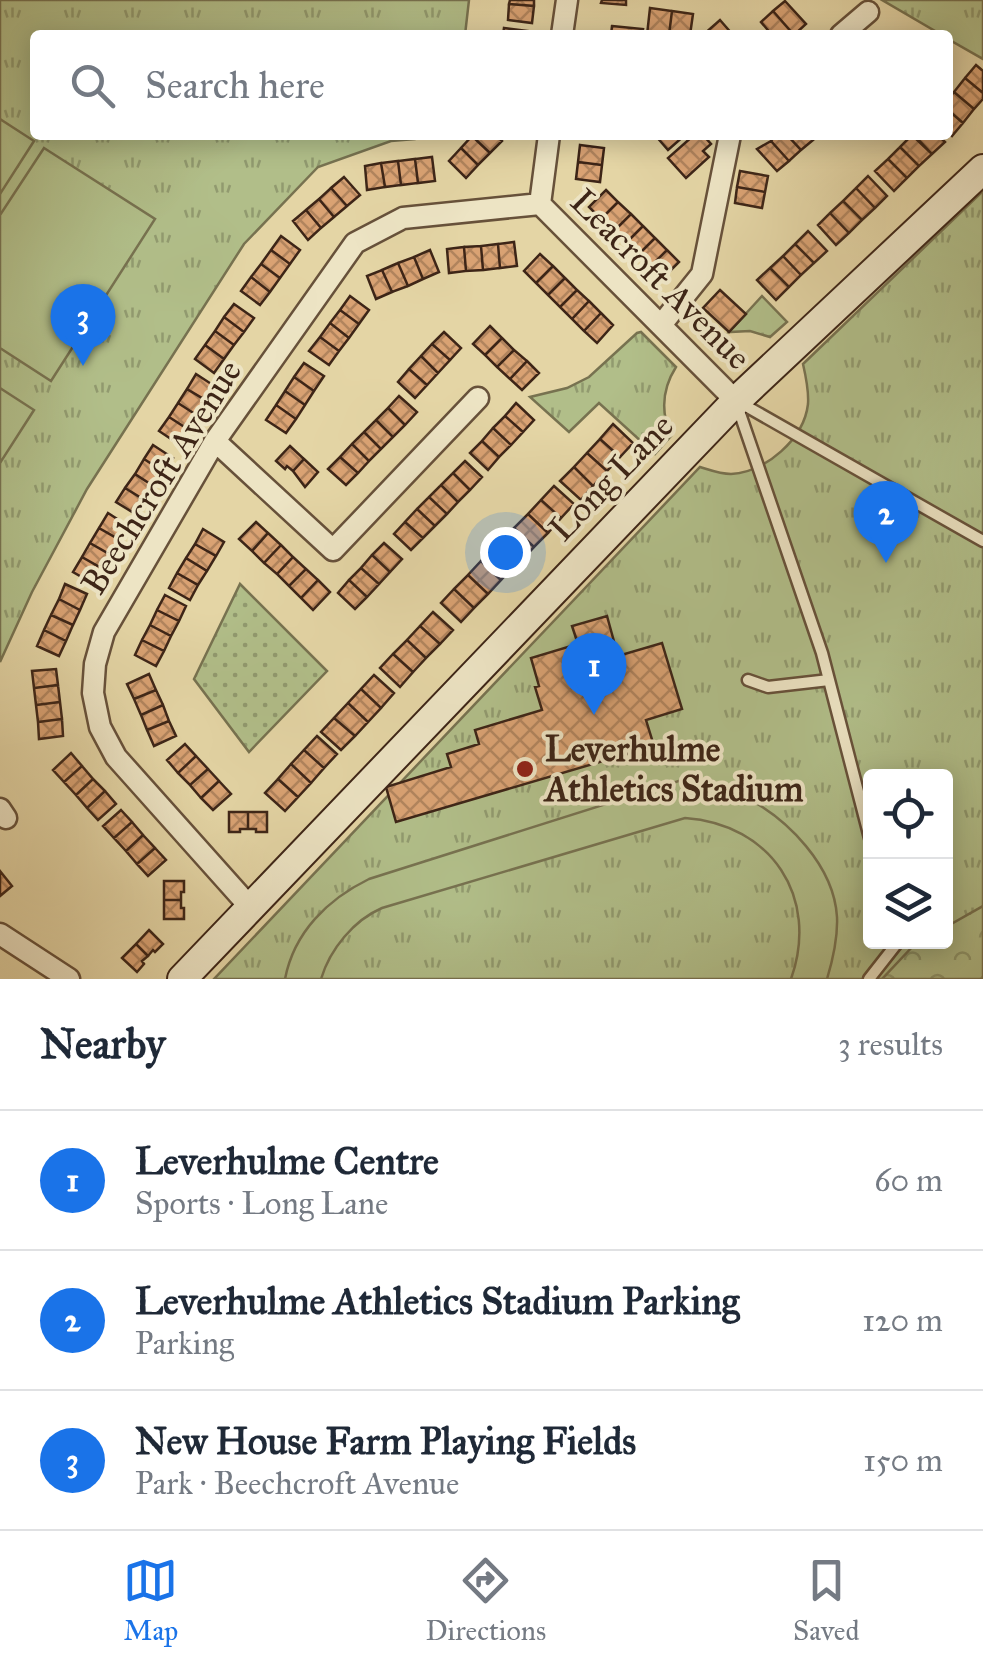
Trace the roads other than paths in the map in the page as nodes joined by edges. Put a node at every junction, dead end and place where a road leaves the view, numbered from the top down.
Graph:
1 (567, 0) edge
2 (868, 12) dead end
3 (563, 30) edge
4 (848, 30) edge
5 (548, 140) edge
6 (729, 140) edge
7 (983, 169) edge
8 (540, 204) junction
9 (661, 325) junction
10 (478, 398) dead end
11 (736, 400) junction
12 (216, 440) junction
13 (983, 540) edge
14 (748, 680) dead end
15 (829, 680) junction
16 (863, 815) edge
17 (250, 907) junction
18 (0, 934) edge
19 (893, 949) edge
20 (69, 979) edge
21 (182, 979) edge
22 (869, 979) edge

1 - 3 street
2 - 4 street
5 - 8 street
6 - 9 street
7 - 11 street, Long Lane
8 - 9 street, Leacroft Avenue
8 - 12 street, Beechcroft Avenue
9 - 11 street, Leacroft Avenue
10 - 12 street
11 - 13 lane
11 - 15 lane
11 - 17 street, Long Lane
12 - 17 street, Beechcroft Avenue
14 - 15 lane
15 - 16 lane
17 - 21 street, Long Lane
18 - 20 street
19 - 22 lane

